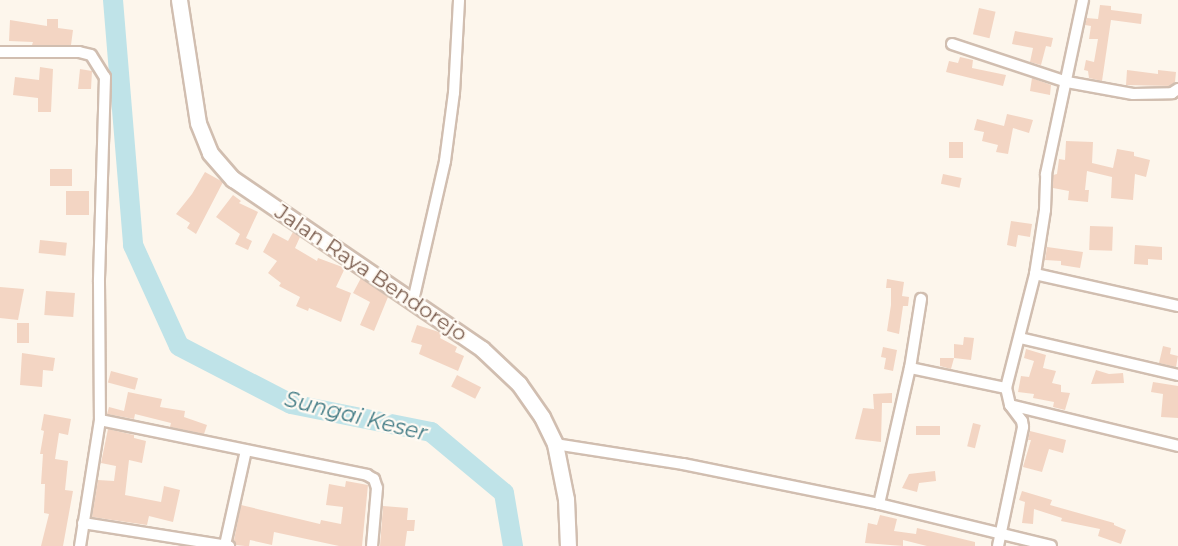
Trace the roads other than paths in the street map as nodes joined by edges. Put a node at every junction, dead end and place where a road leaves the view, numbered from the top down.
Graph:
1 (179, 0) edge
2 (459, 0) edge
3 (1083, 0) edge
4 (952, 44) dead end
5 (0, 52) edge
6 (1067, 82) junction
7 (1178, 89) edge
8 (1035, 274) junction
9 (921, 299) dead end
10 (413, 301) junction
11 (1178, 306) edge
12 (1020, 338) junction
13 (910, 368) junction
14 (1178, 375) edge
15 (1006, 388) junction
16 (1010, 405) junction
17 (100, 420) junction
18 (555, 444) junction
19 (1178, 446) edge
20 (246, 450) junction
21 (879, 504) junction
22 (83, 523) junction
23 (1001, 535) junction
24 (80, 546) edge
25 (227, 546) edge
26 (372, 546) edge
27 (568, 546) edge
28 (998, 546) edge
29 (1050, 546) edge

1 - 10 main road, Jalan Raya Bendorejo
2 - 10 street
3 - 6 street
4 - 6 street
5 - 17 street
6 - 7 street
6 - 8 street
8 - 11 street
8 - 12 street
9 - 13 street
10 - 18 main road, Jalan Raya Bendorejo
12 - 14 street
12 - 15 street
13 - 15 street
13 - 21 street
15 - 16 street
16 - 19 street
16 - 23 street
17 - 20 street
17 - 22 street
18 - 21 street
18 - 27 main road, Jalan Raya Bendorejo
20 - 25 street
20 - 26 street
21 - 23 street
22 - 24 street
22 - 25 street
23 - 28 street
23 - 29 street

